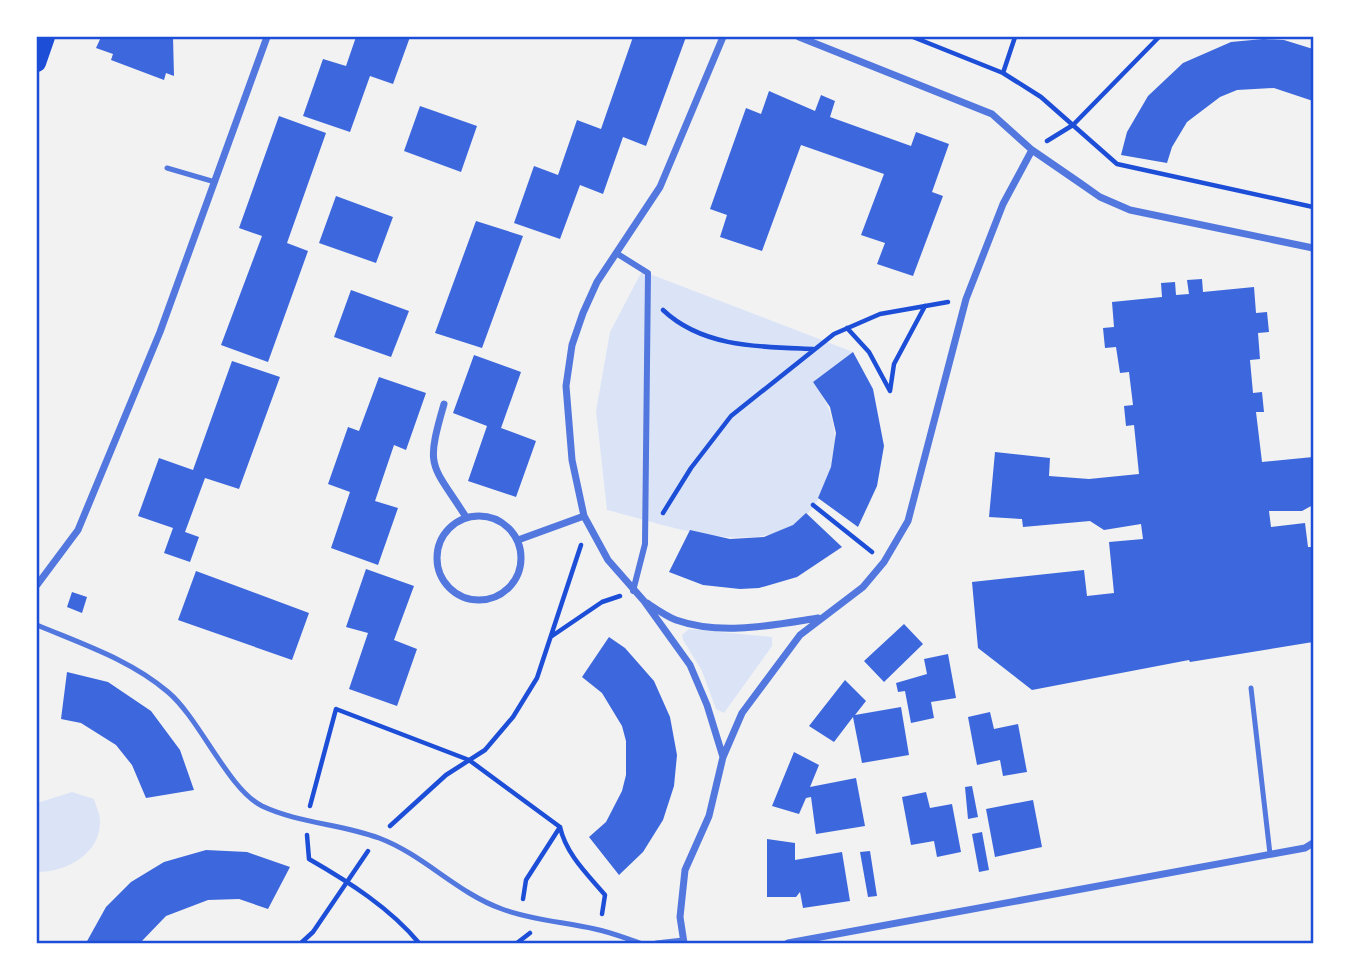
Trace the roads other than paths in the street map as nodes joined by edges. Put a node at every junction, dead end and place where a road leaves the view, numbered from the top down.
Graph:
1 (46, 37) edge
2 (267, 37) edge
3 (723, 37) edge
4 (799, 37) edge
5 (37, 63) edge
6 (1032, 150) junction
7 (167, 168) dead end
8 (215, 181) junction
9 (1313, 248) edge
10 (616, 253) junction
11 (444, 404) dead end
12 (584, 516) junction
13 (466, 517) junction
14 (518, 540) junction
15 (37, 586) edge
16 (633, 591) junction
17 (644, 601) junction
18 (820, 618) junction
19 (37, 625) edge
20 (1251, 688) dead end
21 (723, 757) junction
22 (1313, 843) edge
23 (1270, 854) junction
24 (683, 942) edge
25 (640, 943) edge
26 (656, 943) edge
27 (788, 943) edge

1 - 5 main road
2 - 8 street
3 - 10 street
4 - 6 street
6 - 9 street
6 - 18 street
7 - 8 lane
8 - 15 street
10 - 12 street
10 - 16 street
11 - 13 street
12 - 14 street
12 - 16 street
13 - 14 street
13 - 14 street
16 - 17 street
17 - 18 street
17 - 21 street
18 - 21 street
19 - 25 lane
20 - 23 lane
21 - 24 street
22 - 23 street
23 - 27 street
24 - 26 lane

